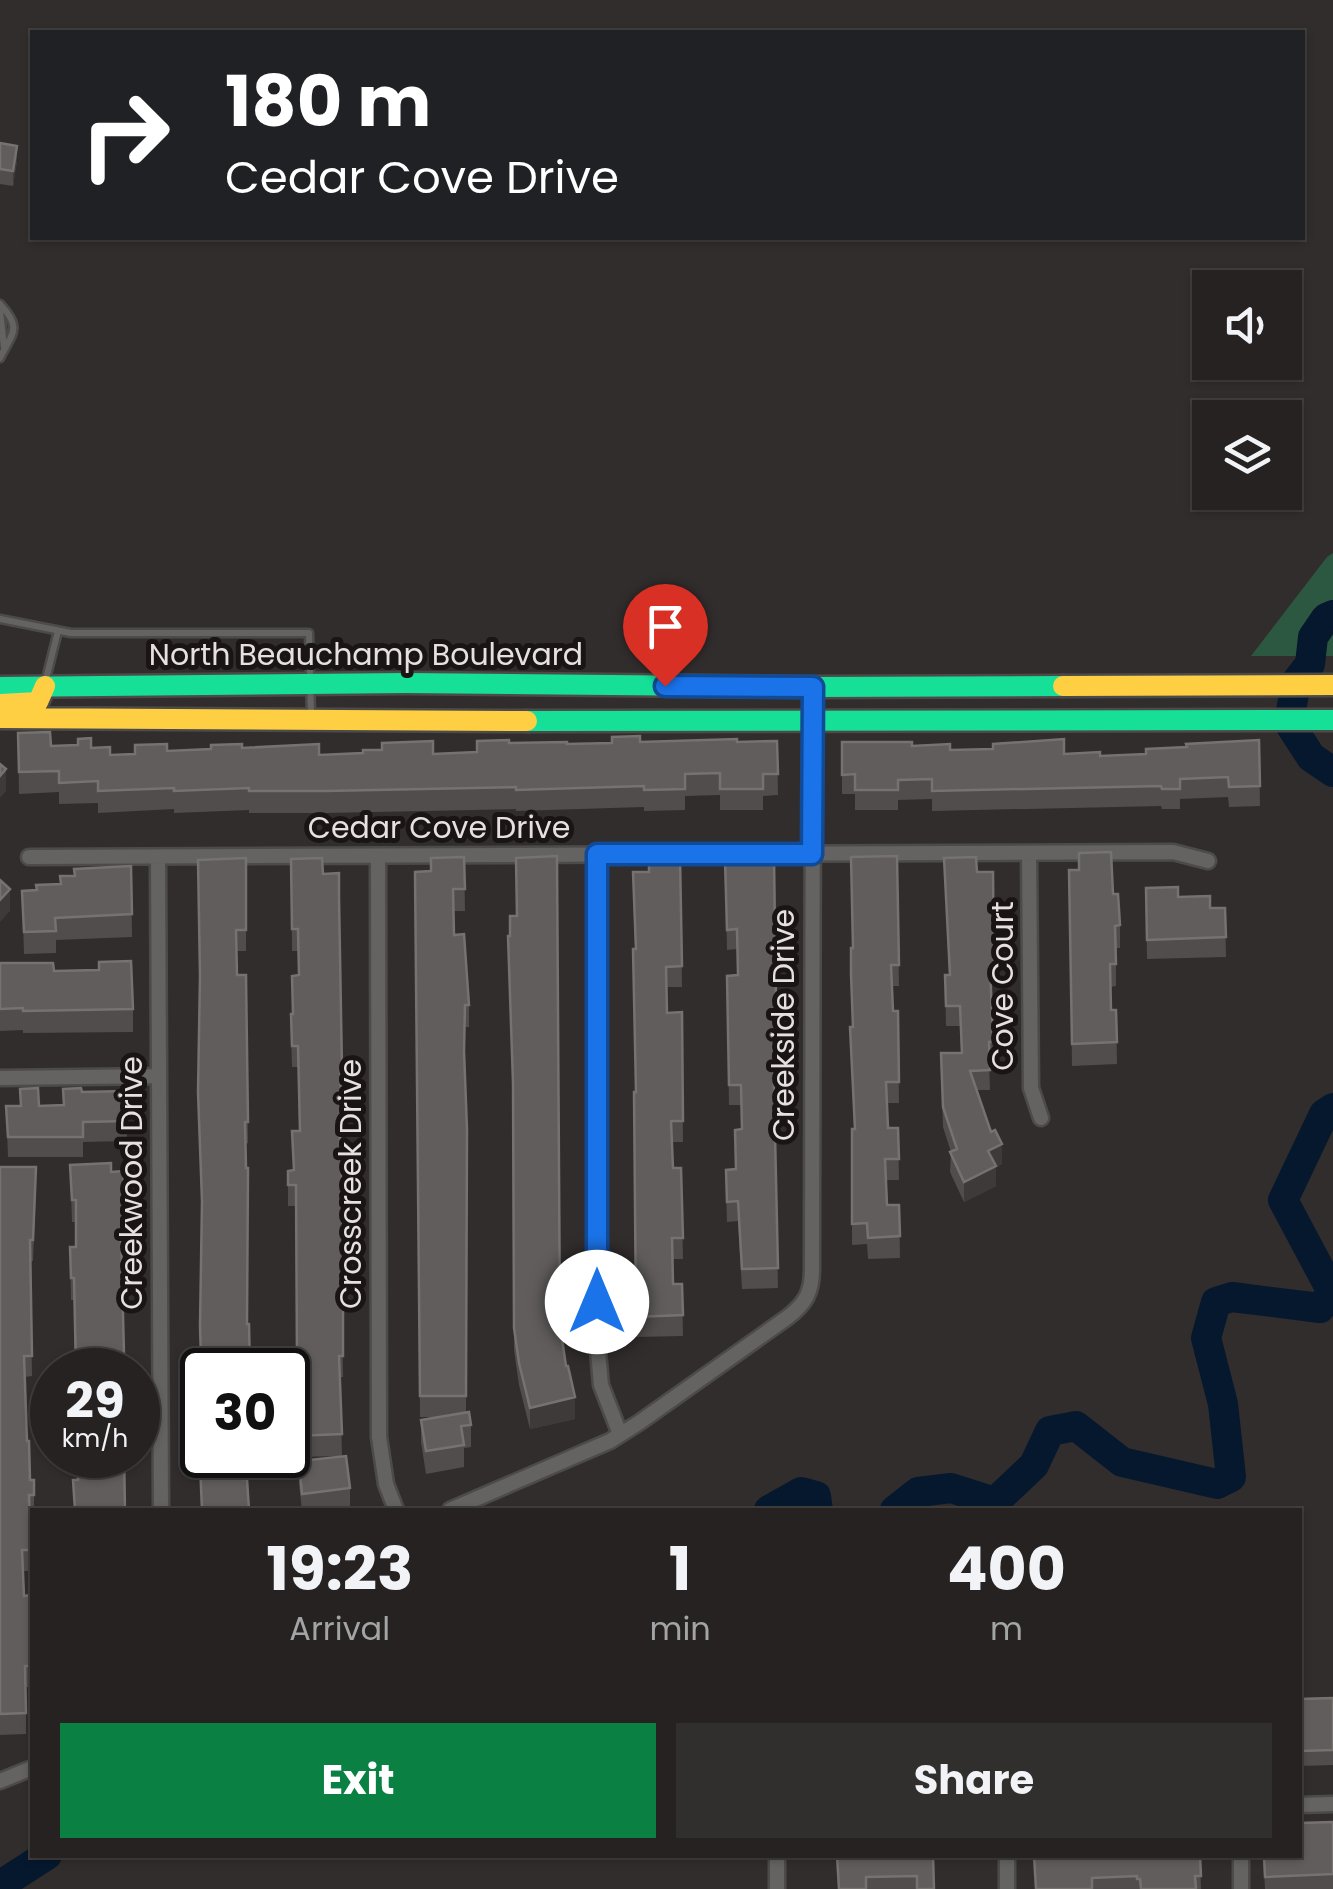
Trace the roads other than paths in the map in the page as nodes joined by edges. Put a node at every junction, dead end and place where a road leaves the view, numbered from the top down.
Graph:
1 (0, 308) edge
2 (1, 358) edge
3 (0, 619) edge
4 (58, 630) junction
5 (310, 684) junction
6 (1333, 685) edge
7 (44, 686) junction
8 (0, 687) edge
9 (813, 687) junction
10 (0, 704) edge
11 (0, 718) edge
12 (812, 720) junction
13 (1333, 720) edge
14 (311, 721) junction
15 (1029, 853) junction
16 (597, 854) junction
17 (812, 854) junction
18 (158, 856) junction
19 (378, 856) junction
20 (29, 857) dead end
21 (1208, 861) dead end
22 (160, 1076) junction
23 (0, 1078) edge
24 (1040, 1118) dead end
25 (620, 1434) junction
26 (161, 1508) edge
27 (395, 1508) edge
28 (454, 1508) edge
29 (30, 1769) edge
30 (0, 1780) edge
31 (1333, 1804) edge
32 (1302, 1805) edge
33 (777, 1858) edge
34 (1007, 1858) edge
35 (1240, 1858) edge
36 (777, 1889) edge
37 (1007, 1889) edge
38 (1241, 1889) edge

1 - 2 lane
3 - 4 lane
4 - 5 lane
4 - 7 lane
5 - 7 street, North Beauchamp Boulevard
5 - 9 street, North Beauchamp Boulevard
5 - 14 lane
6 - 9 street, North Beauchamp Boulevard
7 - 8 street, North Beauchamp Boulevard
7 - 10 street
9 - 12 street, Creekside Drive
11 - 14 street
12 - 13 street
12 - 14 street
12 - 17 street, Creekside Drive
15 - 17 street, Cedar Cove Drive
15 - 21 street, Cedar Cove Drive
15 - 24 street, Cove Court
16 - 17 street, Cedar Cove Drive
16 - 19 street, Cedar Cove Drive
16 - 25 street
17 - 25 street, Creekside Drive
18 - 19 street, Cedar Cove Drive
18 - 20 street, Cedar Cove Drive
18 - 22 street, Creekwood Drive
19 - 27 street, Crosscreek Drive
22 - 23 street
22 - 26 street, Creekwood Drive
25 - 28 street
29 - 30 street
31 - 32 street
33 - 36 street
34 - 37 street
35 - 38 street

